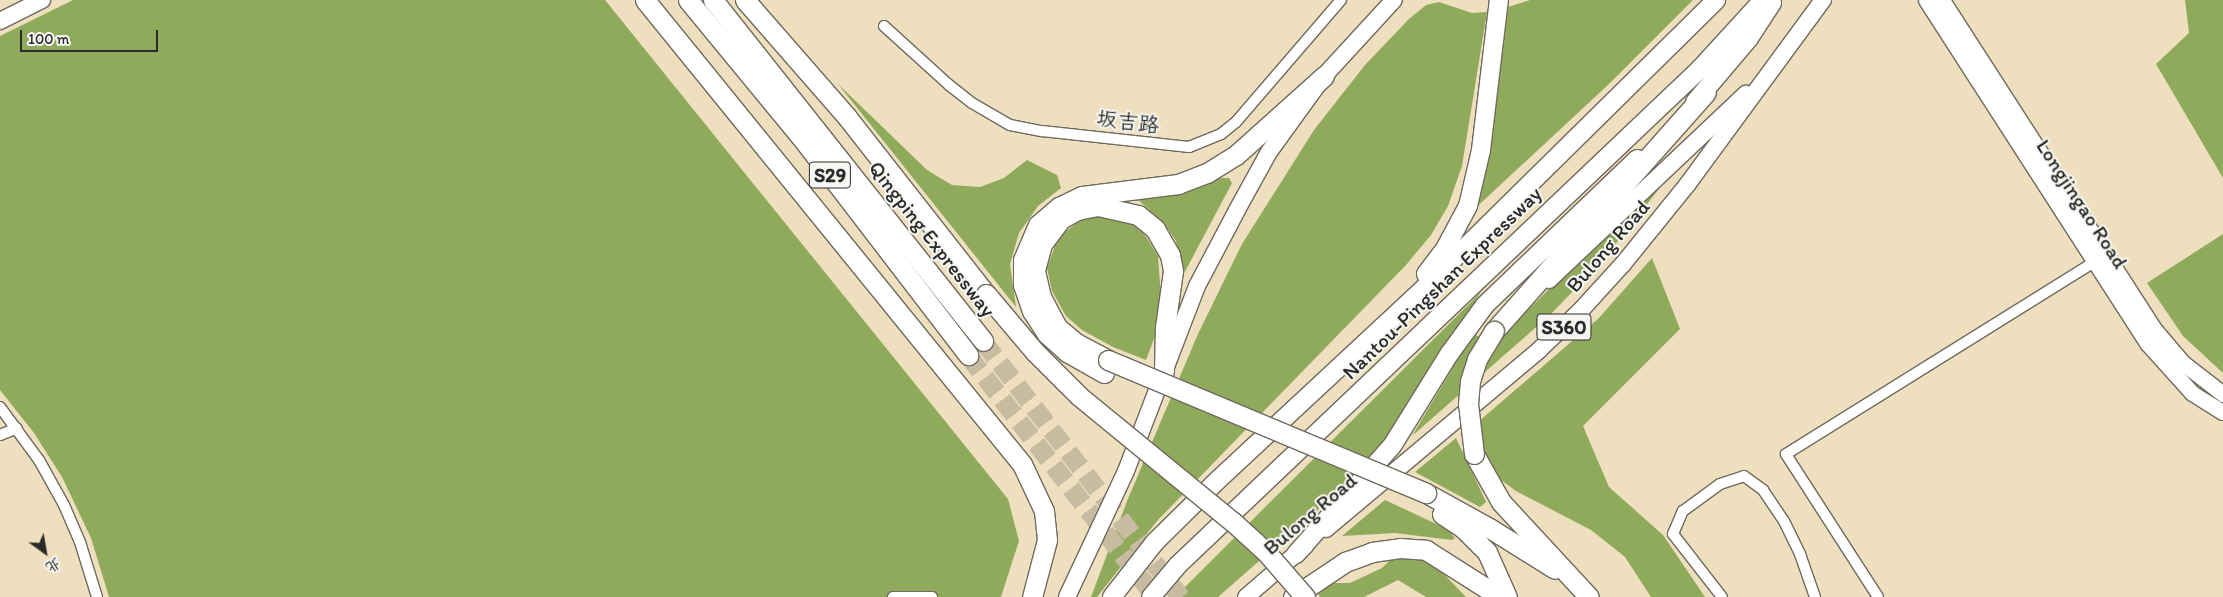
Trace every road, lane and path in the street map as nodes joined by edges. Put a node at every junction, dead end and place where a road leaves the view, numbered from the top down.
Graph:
1 (42, 0) edge
2 (645, 0) edge
3 (688, 0) edge
4 (713, 0) edge
5 (745, 0) edge
6 (1341, 0) edge
7 (1394, 0) edge
8 (1499, 0) edge
9 (1716, 0) edge
10 (1762, 0) edge
11 (1774, 0) edge
12 (1823, 0) edge
13 (1926, 0) edge
14 (1942, 0) edge
15 (0, 21) edge
16 (884, 26) dead end
17 (1781, 58) junction
18 (1324, 76) junction
19 (1706, 92) junction
20 (2101, 258) junction
21 (1494, 331) junction
22 (1370, 339) junction
23 (983, 341) tunnel mouth
24 (968, 354) tunnel mouth
25 (1106, 367) junction
26 (1164, 371) junction
27 (2223, 394) edge
28 (0, 407) edge
29 (2223, 412) edge
30 (17, 428) junction
31 (0, 435) edge
32 (1421, 498) junction
33 (1296, 554) junction
34 (1584, 591) edge
35 (97, 597) edge
36 (893, 597) edge
37 (932, 597) edge
38 (1032, 597) edge
39 (1067, 597) edge
40 (1112, 597) edge
41 (1150, 597) edge
42 (1246, 597) edge
43 (1294, 597) edge
44 (1305, 597) edge
45 (1500, 597) edge
46 (1507, 597) edge
47 (1722, 597) edge
48 (1815, 597) edge
49 (1878, 597) edge

1 - 15 main road
2 - 38 highway
3 - 24 highway, Qingping Expressway / S29
4 - 23 highway, Qingping Expressway / S29
5 - 44 highway, bridge
6 - 16 street, 坂吉路
7 - 18 main road
8 - 22 highway
9 - 22 highway, Nantou-Pingshan Expressway
10 - 41 highway, Nantou-Pingshan Expressway
11 - 19 highway
12 - 17 main road, Bulong Road / S360
13 - 20 main road, Longjingao Road
14 - 20 main road, Longjingao Road
17 - 21 main road
17 - 33 main road, Bulong Road / S360
18 - 25 highway
18 - 26 main road
19 - 21 highway
19 - 33 highway
20 - 27 main road, Longjingao Road
20 - 29 main road, Longjingao Road
20 - 49 street
21 - 34 highway, bridge
22 - 40 highway, Nantou-Pingshan Expressway
25 - 26 highway
25 - 32 highway
26 - 39 main road
28 - 30 street
30 - 31 street
30 - 35 street
32 - 34 highway
32 - 46 highway
33 - 42 main road, Bulong Road / S360
36 - 37 street
43 - 45 highway
47 - 48 street

